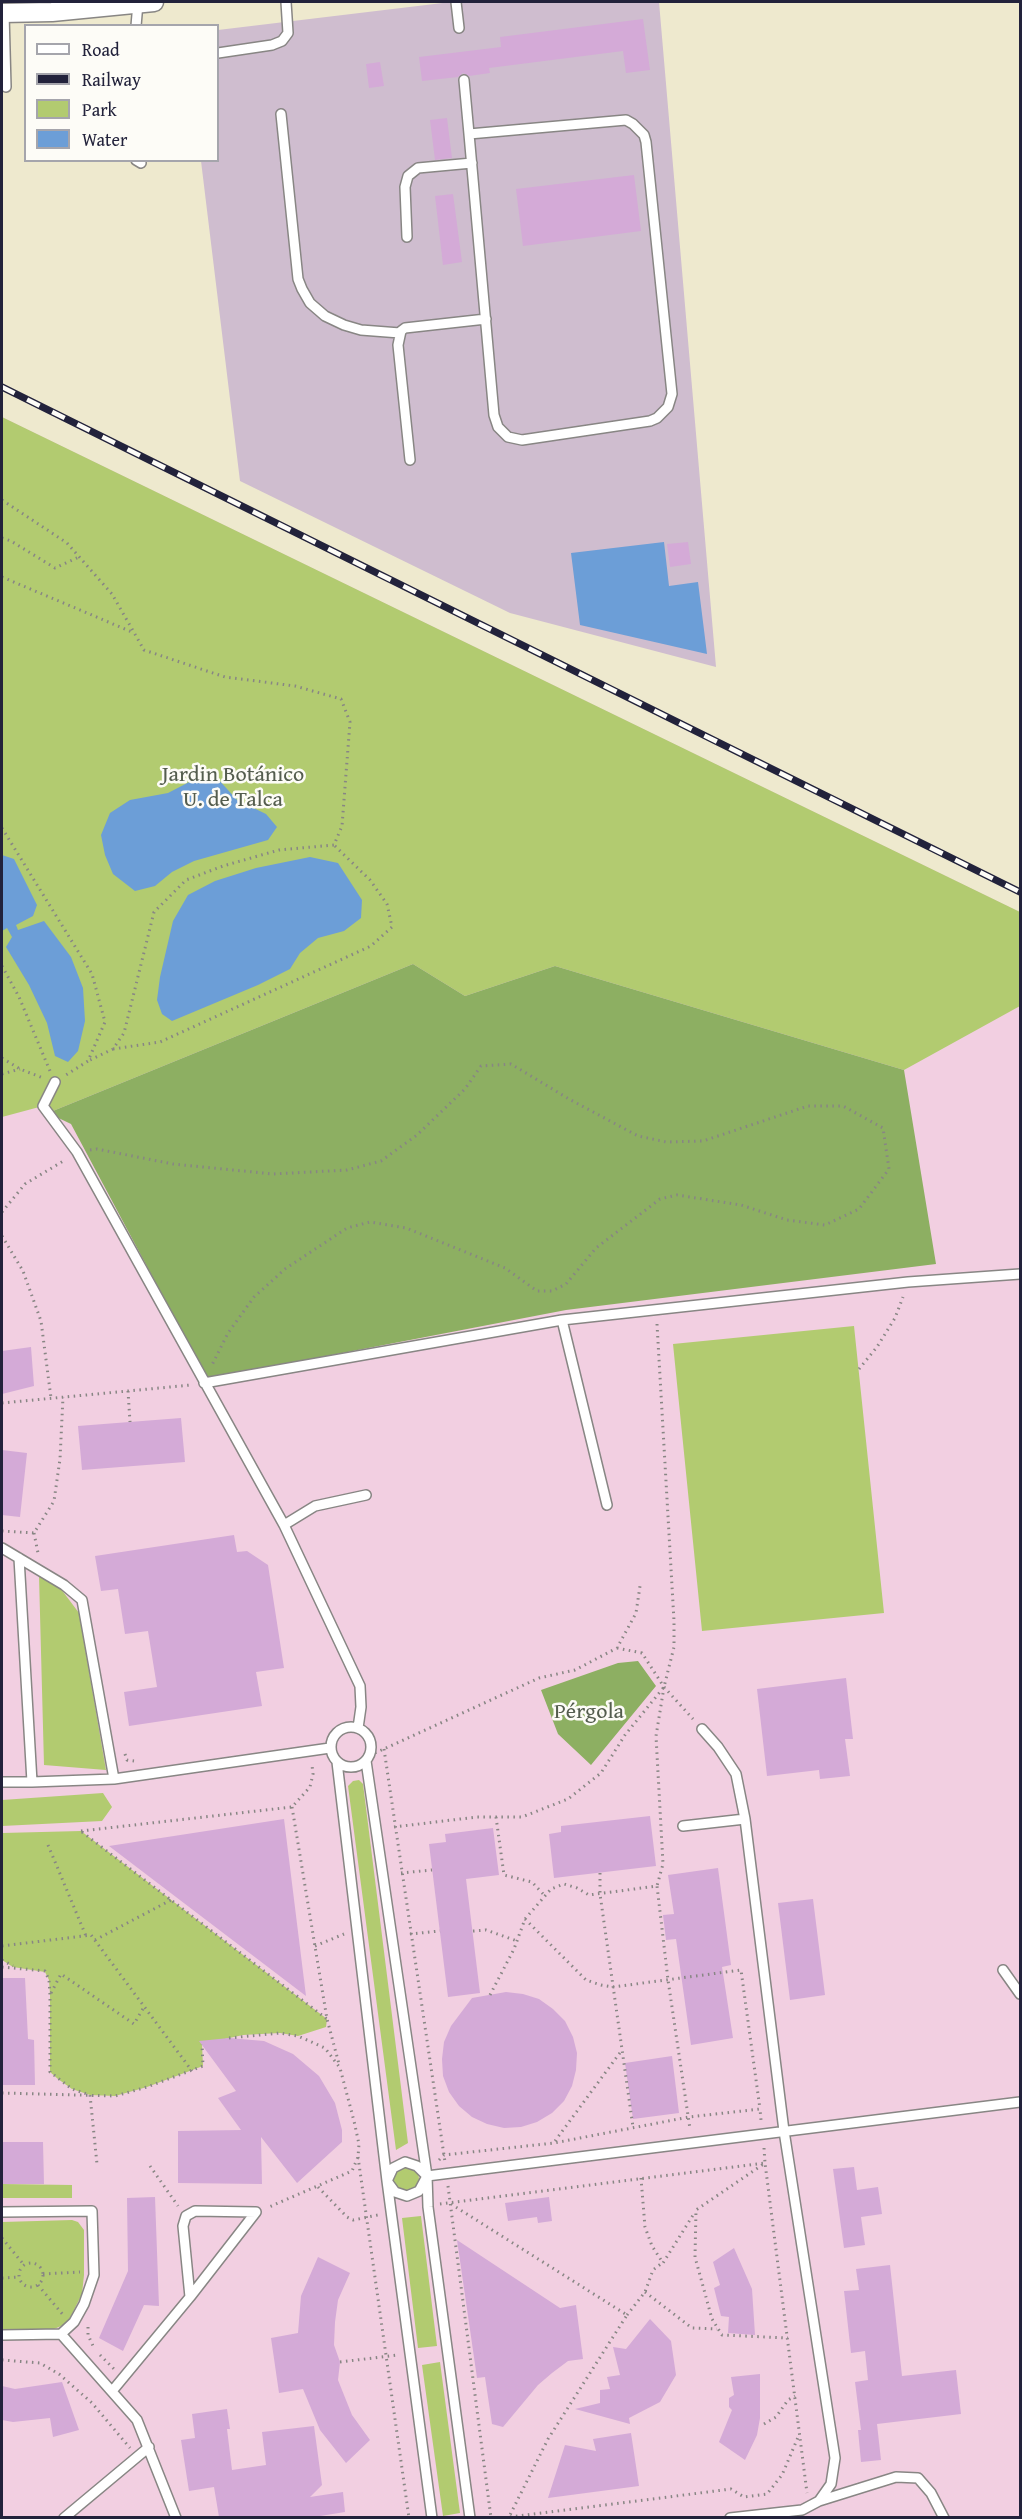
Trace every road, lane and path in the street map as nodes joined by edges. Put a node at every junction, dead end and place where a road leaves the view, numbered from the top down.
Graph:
1 (146, 2) edge
2 (286, 2) edge
3 (456, 2) edge
4 (3, 13) edge
5 (137, 24) edge
6 (459, 28) dead end
7 (219, 53) edge
8 (464, 80) dead end
9 (6, 87) dead end
10 (281, 114) dead end
11 (469, 134) junction
12 (471, 163) junction
13 (407, 237) dead end
14 (486, 319) junction
15 (400, 333) junction
16 (410, 460) dead end
17 (2, 500) edge
18 (2, 538) edge
19 (79, 557) junction
20 (2, 577) edge
21 (134, 633) junction
22 (2, 828) edge
23 (334, 845) junction
24 (2, 966) edge
25 (113, 1049) junction
26 (2, 1058) edge
27 (88, 1061) junction
28 (20, 1069) junction
29 (2, 1074) edge
30 (55, 1082) junction
31 (77, 1152) junction
32 (2, 1212) edge
33 (2, 1236) edge
34 (1020, 1274) edge
35 (908, 1282) junction
36 (656, 1310) junction
37 (562, 1320) junction
38 (858, 1369) dead end
39 (204, 1383) junction
40 (128, 1391) junction
41 (63, 1397) junction
42 (51, 1398) junction
43 (2, 1403) edge
44 (130, 1422) dead end
45 (366, 1495) dead end
46 (607, 1505) dead end
47 (284, 1525) junction
48 (2, 1532) edge
49 (2, 1548) edge
50 (19, 1558) junction
51 (640, 1587) dead end
52 (617, 1648) junction
53 (664, 1687) junction
54 (358, 1728) junction
55 (702, 1729) joint
56 (330, 1748) junction
57 (384, 1749) junction
58 (368, 1758) junction
59 (337, 1762) junction
60 (114, 1779) junction
61 (2, 1782) edge
62 (32, 1782) junction
63 (496, 1817) junction
64 (745, 1819) junction
65 (682, 1826) dead end
66 (394, 1827) junction
67 (48, 1845) dead end
68 (432, 1870) dead end
69 (401, 1873) junction
70 (600, 1873) dead end
71 (657, 1887) junction
72 (600, 1894) junction
73 (545, 1896) junction
74 (171, 1900) junction
75 (525, 1919) junction
76 (358, 1929) junction
77 (440, 1931) dead end
78 (473, 1931) dead end
79 (410, 1934) junction
80 (86, 1936) junction
81 (94, 1940) junction
82 (517, 1941) junction
83 (2, 1946) edge
84 (315, 1946) junction
85 (2, 1960) edge
86 (2, 1967) edge
87 (13, 1967) junction
88 (1003, 1970) dead end
89 (668, 1980) junction
90 (613, 1987) junction
91 (1020, 1994) edge
92 (50, 1995) junction
93 (490, 1995) dead end
94 (144, 2007) junction
95 (327, 2019) junction
96 (230, 2038) dead end
97 (202, 2044) dead end
98 (622, 2050) junction
99 (340, 2068) junction
100 (192, 2071) junction
101 (2, 2093) edge
102 (90, 2095) junction
103 (1020, 2102) edge
104 (760, 2109) junction
105 (689, 2117) junction
106 (633, 2127) junction
107 (784, 2131) junction
108 (763, 2136) junction
109 (554, 2143) junction
110 (692, 2143) junction
111 (444, 2154) junction
112 (358, 2157) junction
113 (765, 2163) junction
114 (97, 2164) dead end
115 (150, 2166) dead end
116 (427, 2176) junction
117 (640, 2178) junction
118 (387, 2181) junction
119 (449, 2203) junction
120 (696, 2210) junction
121 (2, 2212) edge
122 (256, 2212) junction
123 (186, 2216) junction
124 (2, 2238) edge
125 (663, 2263) junction
126 (24, 2265) junction
127 (80, 2272) dead end
128 (43, 2274) junction
129 (2, 2277) edge
130 (19, 2277) junction
131 (38, 2285) junction
132 (645, 2292) junction
133 (190, 2298) junction
134 (627, 2315) junction
135 (66, 2319) dead end
136 (717, 2329) junction
137 (62, 2334) junction
138 (2, 2335) edge
139 (788, 2338) junction
140 (411, 2353) junction
141 (387, 2356) junction
142 (2, 2360) edge
143 (340, 2362) dead end
144 (113, 2390) junction
145 (795, 2396) junction
146 (764, 2424) dead end
147 (800, 2433) junction
148 (149, 2447) junction
149 (137, 2456) junction
150 (819, 2501) junction
151 (809, 2506) junction
152 (64, 2517) edge
153 (176, 2517) edge
154 (409, 2517) edge
155 (432, 2517) edge
156 (470, 2517) edge
157 (491, 2517) edge
158 (507, 2517) edge
159 (730, 2517) edge
160 (944, 2517) edge

1 - 4 street
1 - 5 lane
2 - 7 lane
3 - 6 lane
4 - 9 lane
8 - 11 lane
10 - 15 lane
11 - 12 lane
11 - 14 lane
12 - 13 lane
12 - 14 lane
14 - 15 lane
15 - 16 lane
17 - 19 path
18 - 19 path
19 - 21 path
20 - 21 path
21 - 23 path
22 - 27 path
23 - 25 path
23 - 25 path
24 - 30 path
25 - 27 path
26 - 28 path
27 - 30 path
28 - 29 path
28 - 30 path
30 - 31 lane
31 - 32 path
31 - 39 lane
31 - 39 path
33 - 42 path
34 - 35 lane
35 - 36 lane
35 - 38 path
36 - 37 lane
36 - 53 path
37 - 39 lane
37 - 46 lane
39 - 40 path
39 - 47 lane
40 - 41 path
40 - 44 path
41 - 42 path
41 - 48 path
42 - 43 path
45 - 47 lane
47 - 54 lane
49 - 50 lane
50 - 60 lane
50 - 62 lane
51 - 52 path
52 - 53 path
52 - 57 path
53 - 55 path
53 - 63 path
53 - 71 path
54 - 56 lane
54 - 58 lane
55 - 64 lane
56 - 59 lane
56 - 60 lane
57 - 58 path
57 - 66 path
58 - 59 lane
58 - 116 lane
59 - 76 lane
60 - 62 lane
61 - 62 lane
63 - 66 path
63 - 73 path
64 - 65 lane
64 - 107 lane
66 - 69 path
67 - 80 path
68 - 69 path
69 - 79 path
70 - 72 path
71 - 72 path
71 - 89 path
72 - 73 path
72 - 90 path
73 - 75 path
74 - 81 path
74 - 84 path
74 - 95 path
75 - 82 path
75 - 90 path
76 - 84 path
76 - 118 lane
77 - 79 path
78 - 82 path
79 - 111 path
80 - 81 path
80 - 83 path
81 - 94 path
82 - 93 path
84 - 95 path
85 - 87 path
86 - 87 path
87 - 92 path
88 - 91 lane
89 - 90 path
89 - 104 path
89 - 105 path
90 - 98 path
92 - 94 path
92 - 102 path
94 - 100 path
95 - 99 path
96 - 99 path
97 - 100 path
98 - 106 path
98 - 109 path
99 - 112 path
100 - 102 path
101 - 102 path
102 - 114 path
103 - 107 lane
104 - 105 path
104 - 108 path
105 - 106 path
105 - 110 path
106 - 109 path
107 - 108 lane
107 - 150 lane
108 - 110 lane
108 - 113 path
109 - 111 path
110 - 116 lane
111 - 116 path
112 - 122 path
112 - 141 path
113 - 117 path
113 - 120 path
113 - 139 path
115 - 123 path
116 - 118 lane
116 - 118 lane
116 - 156 lane
117 - 119 path
117 - 125 path
118 - 140 lane
119 - 134 path
119 - 157 path
120 - 125 path
120 - 136 path
121 - 137 lane
122 - 123 lane
122 - 133 lane
123 - 133 lane
124 - 126 path
125 - 132 path
126 - 128 path
126 - 130 path
127 - 128 path
128 - 131 path
129 - 130 path
130 - 131 path
131 - 135 path
132 - 134 path
132 - 136 path
133 - 144 lane
134 - 158 path
136 - 139 path
137 - 138 lane
137 - 144 lane
139 - 145 path
140 - 141 path
140 - 155 lane
141 - 143 path
141 - 154 path
142 - 149 path
144 - 148 lane
145 - 146 path
145 - 147 path
147 - 151 path
147 - 158 path
148 - 149 lane
148 - 153 lane
149 - 152 lane
150 - 151 lane
150 - 160 lane
151 - 159 lane

